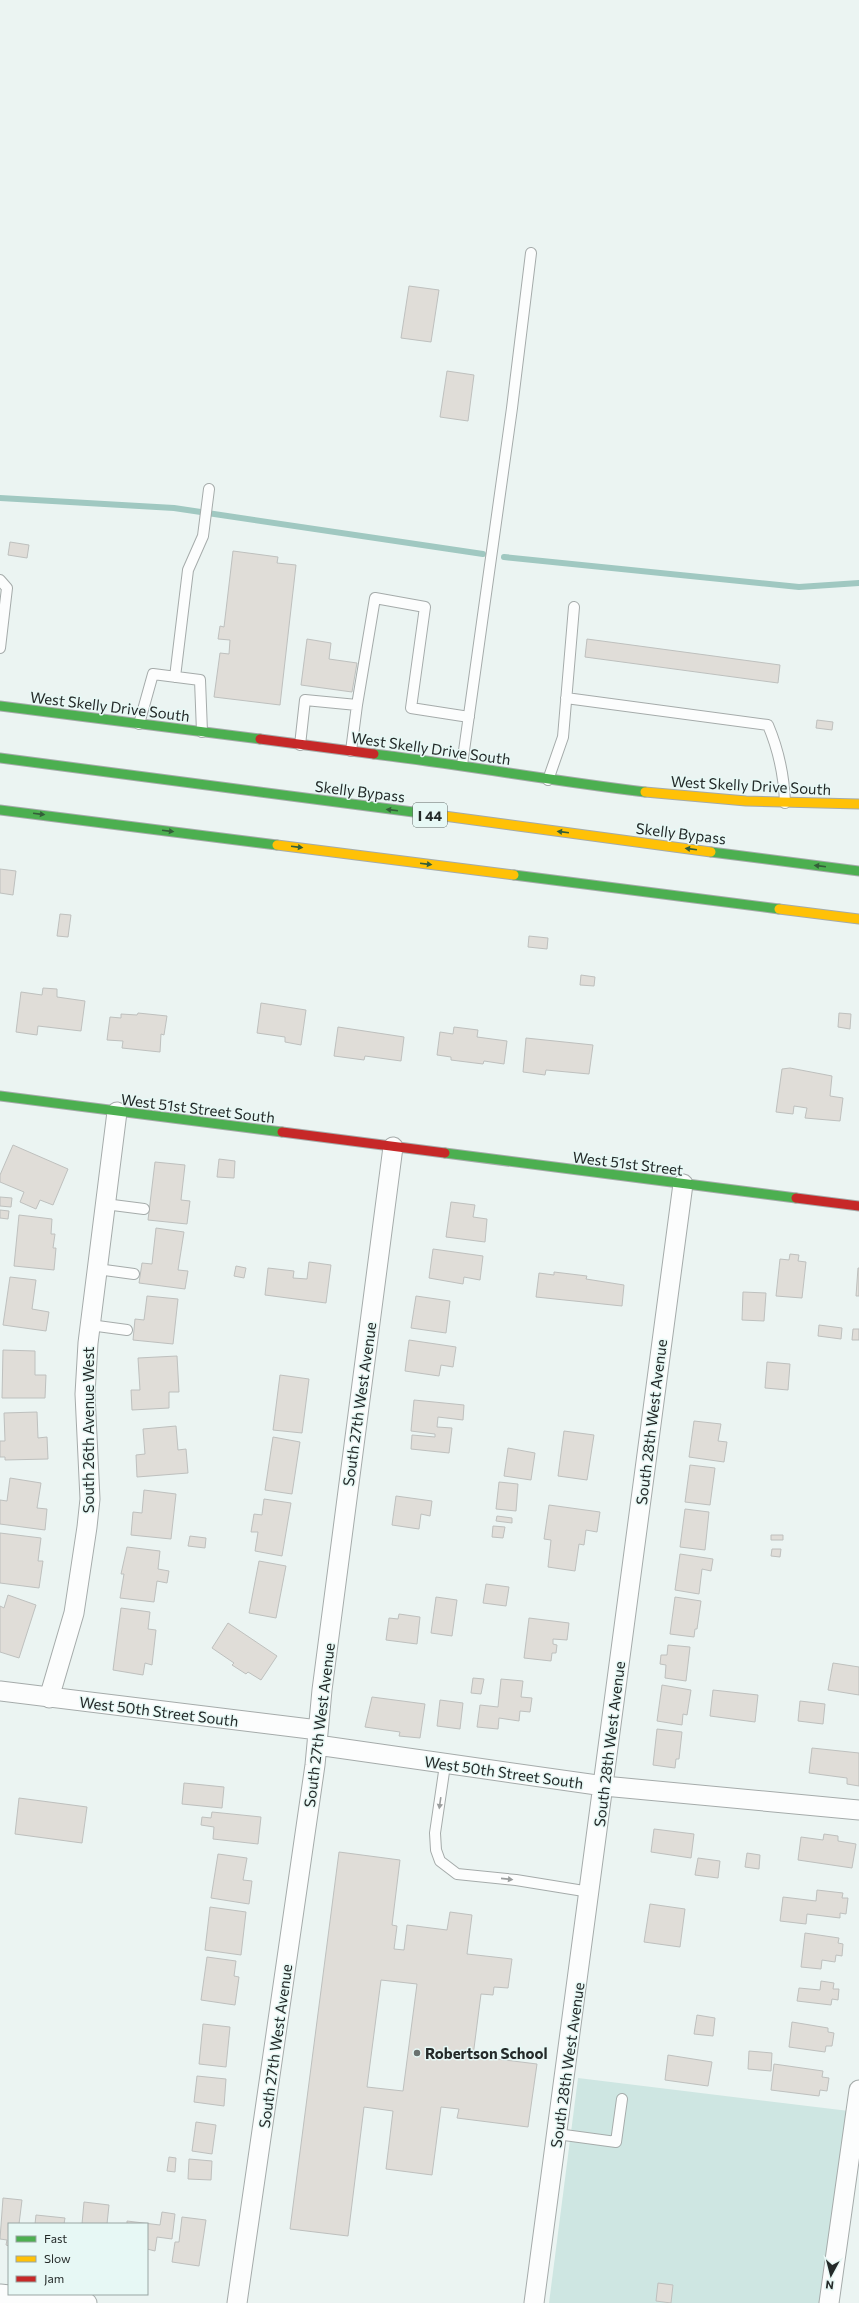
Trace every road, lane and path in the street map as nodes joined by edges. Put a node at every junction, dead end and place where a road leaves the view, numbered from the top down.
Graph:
1 (531, 253) dead end
2 (209, 489) dead end
3 (0, 580) edge
4 (574, 606) dead end
5 (0, 648) edge
6 (175, 677) junction
7 (566, 698) junction
8 (357, 705) junction
9 (0, 706) edge
10 (469, 717) junction
11 (139, 724) junction
12 (202, 732) junction
13 (300, 745) junction
14 (351, 751) junction
15 (0, 758) edge
16 (462, 765) junction
17 (548, 780) junction
18 (785, 803) junction
19 (859, 804) edge
20 (0, 810) edge
21 (859, 871) edge
22 (859, 919) edge
23 (0, 1096) edge
24 (116, 1112) junction
25 (393, 1147) junction
26 (683, 1184) junction
27 (105, 1204) junction
28 (859, 1206) edge
29 (144, 1209) dead end
30 (97, 1269) junction
31 (134, 1274) dead end
32 (90, 1325) junction
33 (127, 1330) dead end
34 (0, 1691) edge
35 (49, 1698) junction
36 (318, 1737) junction
37 (446, 1765) junction
38 (604, 1786) junction
39 (859, 1810) edge
40 (590, 1892) junction
41 (859, 2090) edge
42 (622, 2099) dead end
43 (557, 2134) junction
44 (10, 2295) edge
45 (87, 2303) edge
46 (237, 2303) edge
47 (534, 2303) edge
48 (829, 2303) edge

1 - 10 lane
2 - 6 lane
3 - 5 lane
4 - 7 lane
6 - 11 lane
6 - 12 lane
7 - 17 lane
7 - 18 lane
8 - 10 lane
8 - 13 lane
8 - 14 lane
9 - 11 main road, West Skelly Drive South
10 - 16 lane
11 - 12 main road, West Skelly Drive South
12 - 13 main road, West Skelly Drive South
13 - 14 main road, West Skelly Drive South
14 - 16 main road, West Skelly Drive South
21 -> 15 main road, Skelly Bypass / I 44
16 - 17 main road, West Skelly Drive South
17 - 18 main road, West Skelly Drive South
18 - 19 main road, West Skelly Drive South
20 -> 22 main road
23 - 24 main road, West 51st Street South
24 - 25 main road, West 51st Street South
24 - 27 street, South 26th Avenue West
25 - 26 main road, West 51st Street
25 - 36 street, South 27th West Avenue
26 - 28 main road, West 51st Street
26 - 38 street, South 28th West Avenue
27 - 29 lane
27 - 30 street, South 26th Avenue West
30 - 31 lane
30 - 32 street, South 26th Avenue West
32 - 33 lane
32 - 35 street, South 26th Avenue West
34 - 35 street, West 50th Street South
35 - 36 street, West 50th Street South
36 - 37 street, West 50th Street South
36 - 46 street, South 27th West Avenue
37 - 38 street, West 50th Street South
37 -> 40 lane
38 - 39 street, West 50th Street South
38 - 40 street, South 28th West Avenue
40 - 43 street, South 28th West Avenue
41 - 48 street
42 - 43 lane
43 - 47 street, South 28th West Avenue
44 - 45 street

